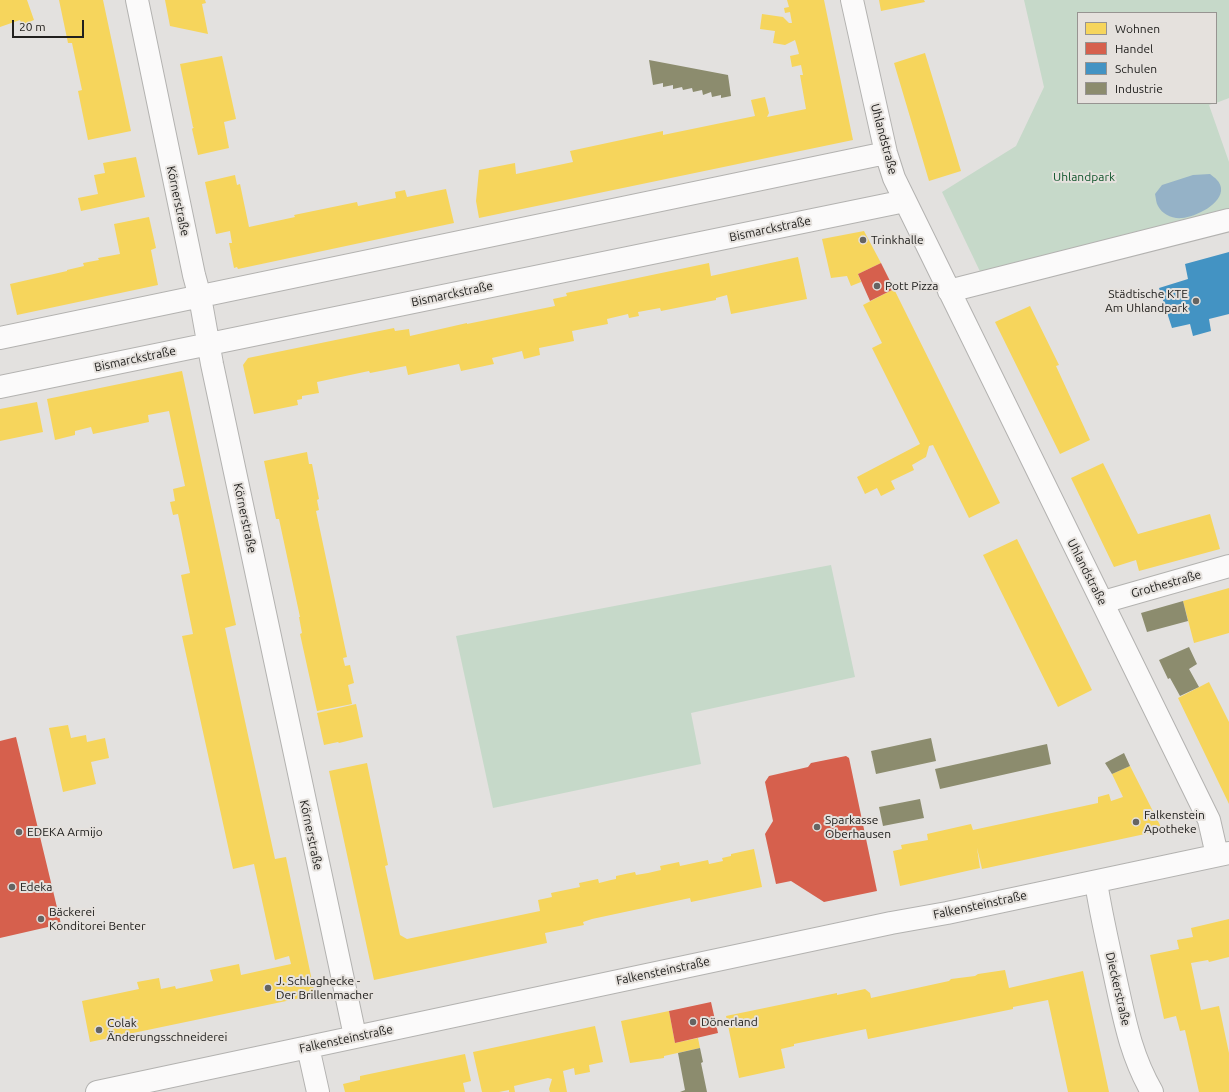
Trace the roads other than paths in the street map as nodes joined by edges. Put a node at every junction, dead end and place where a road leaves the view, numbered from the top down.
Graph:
1 (137, 0) edge
2 (852, 0) edge
3 (886, 153) junction
4 (905, 201) junction
5 (1229, 220) edge
6 (949, 291) junction
7 (200, 297) junction
8 (0, 338) edge
9 (210, 345) junction
10 (0, 388) edge
11 (1229, 566) edge
12 (1103, 602) junction
13 (1223, 854) edge
14 (1096, 882) junction
15 (354, 1036) junction
16 (308, 1047) junction
17 (97, 1092) edge
18 (318, 1092) edge
19 (1152, 1092) edge

1 - 7 street, Körnerstraße
2 - 3 street, Uhlandstraße
3 - 4 street, Uhlandstraße
3 - 7 street
4 - 6 street, Uhlandstraße
4 - 9 street, Bismarckstraße
5 - 6 street
6 - 12 street, Uhlandstraße
7 - 8 street
7 - 9 street, Körnerstraße
9 - 10 street, Bismarckstraße
9 - 15 street, Körnerstraße
11 - 12 street, Grothestraße
12 - 13 street, Uhlandstraße
13 - 14 street, Falkensteinstraße
14 - 15 street, Falkensteinstraße
14 - 19 street, Dieckerstraße
15 - 16 street, Falkensteinstraße
16 - 17 street, Falkensteinstraße
16 - 18 street

